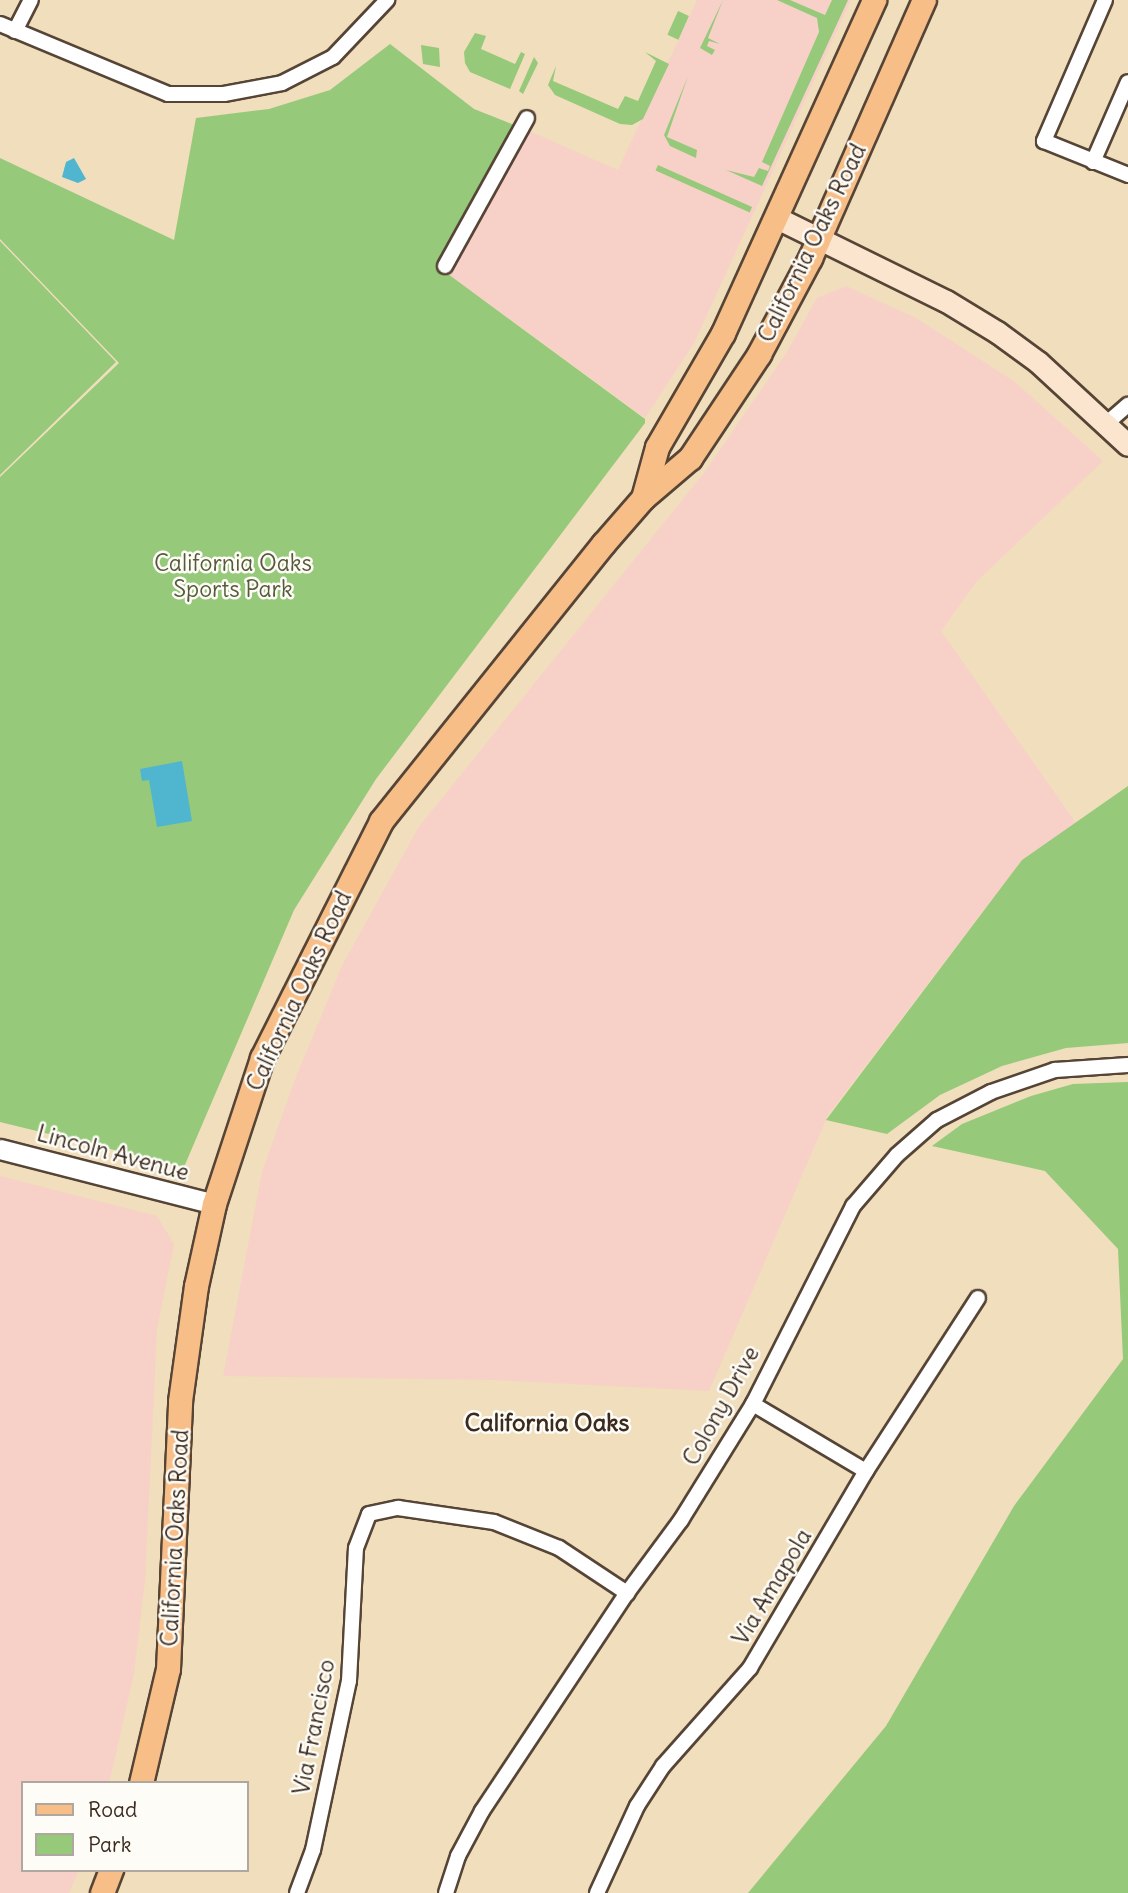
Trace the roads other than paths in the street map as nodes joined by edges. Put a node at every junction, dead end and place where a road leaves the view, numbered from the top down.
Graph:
1 (31, 0) edge
2 (387, 0) edge
3 (874, 0) edge
4 (924, 0) edge
5 (1105, 0) edge
6 (0, 24) edge
7 (15, 31) junction
8 (1128, 82) edge
9 (527, 118) dead end
10 (1093, 162) junction
11 (1128, 175) edge
12 (777, 218) junction
13 (817, 240) junction
14 (445, 266) dead end
15 (1128, 405) edge
16 (1107, 423) junction
17 (1128, 445) edge
18 (643, 498) junction
19 (1128, 1065) edge
20 (0, 1149) edge
21 (214, 1204) junction
22 (978, 1298) dead end
23 (753, 1404) junction
24 (866, 1471) junction
25 (627, 1593) junction
26 (141, 1781) edge
27 (110, 1872) edge
28 (102, 1893) edge
29 (296, 1893) edge
30 (446, 1893) edge
31 (597, 1893) edge

1 - 7 street
2 - 7 street
3 - 12 main road, California Oaks Road
4 - 13 main road, California Oaks Road
5 - 10 street
6 - 7 street
8 - 10 street
9 - 14 street
10 - 11 street
12 - 13 main road
12 - 18 main road, California Oaks Road
13 - 16 main road
13 - 18 main road, California Oaks Road
15 - 16 street
16 - 17 main road
18 - 21 main road, California Oaks Road
19 - 23 street, Colony Drive
20 - 21 street, Lincoln Avenue
21 - 26 main road, California Oaks Road
22 - 24 street, Via Amapola
23 - 24 street
23 - 25 street, Colony Drive
24 - 31 street, Via Amapola
25 - 29 street, Via Francisco
25 - 30 street, Colony Drive
27 - 28 main road

